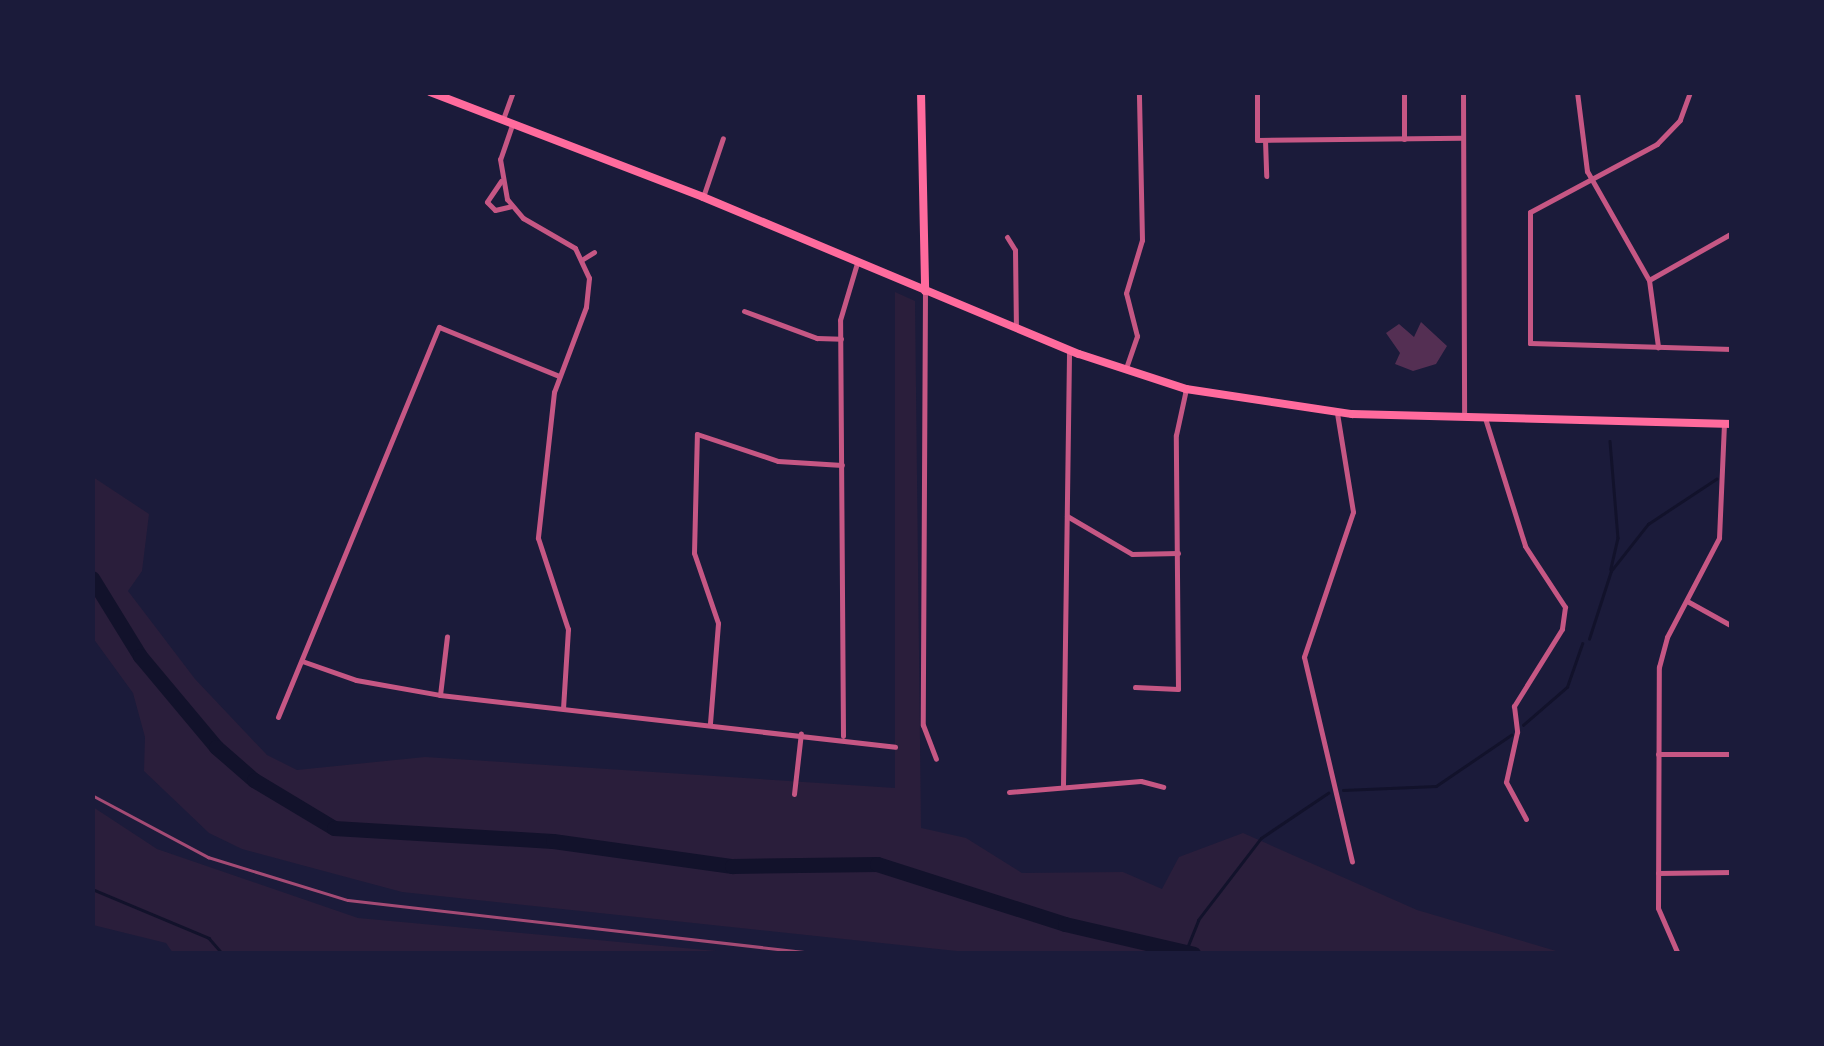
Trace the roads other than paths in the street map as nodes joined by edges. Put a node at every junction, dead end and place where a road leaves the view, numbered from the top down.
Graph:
1 (430, 92) edge
2 (513, 92) edge
3 (921, 92) edge
4 (1140, 92) edge
5 (1257, 92) edge
6 (1404, 92) edge
7 (1463, 92) edge
8 (1577, 92) edge
9 (1690, 92) edge
10 (507, 124) junction
11 (723, 138) dead end
12 (1463, 138) junction
13 (1404, 139) junction
14 (1261, 140) junction
15 (1266, 176) dead end
16 (501, 180) junction
17 (1590, 180) junction
18 (703, 197) junction
19 (512, 206) junction
20 (1732, 233) edge
21 (1007, 237) dead end
22 (594, 252) dead end
23 (583, 258) junction
24 (857, 263) junction
25 (1649, 280) junction
26 (925, 291) junction
27 (744, 311) dead end
28 (1016, 328) junction
29 (840, 339) junction
30 (1658, 347) junction
31 (1732, 349) edge
32 (1069, 350) junction
33 (1125, 371) junction
34 (559, 376) junction
35 (1186, 389) junction
36 (1337, 413) junction
37 (1464, 417) junction
38 (1486, 418) junction
39 (1728, 424) edge
40 (842, 465) junction
41 (1067, 516) junction
42 (1178, 553) junction
43 (1686, 601) junction
44 (1732, 626) edge
45 (447, 636) dead end
46 (302, 661) junction
47 (1135, 687) dead end
48 (440, 694) junction
49 (563, 708) junction
50 (278, 717) dead end
51 (710, 723) junction
52 (801, 733) junction
53 (843, 736) junction
54 (895, 747) dead end
55 (1658, 754) junction
56 (1732, 754) edge
57 (936, 759) dead end
58 (1063, 785) junction
59 (1163, 787) dead end
60 (1009, 792) dead end
61 (794, 794) dead end
62 (1526, 819) dead end
63 (1352, 860) dead end
64 (1732, 872) edge
65 (1658, 873) junction
66 (1678, 954) edge

1 - 10 main road
2 - 10 street
3 - 26 main road
4 - 33 street
5 - 14 street
6 - 13 street
7 - 12 street
8 - 17 street
9 - 17 street
10 - 16 street
10 - 18 main road
11 - 18 street
12 - 13 street
12 - 37 street
13 - 14 street
14 - 15 street
16 - 19 street
16 - 19 street
17 - 25 street
17 - 30 street
18 - 24 main road
19 - 23 street
20 - 25 street
21 - 28 street
22 - 23 street
23 - 34 street
24 - 26 main road
24 - 29 street
25 - 30 street
26 - 28 main road
26 - 57 street
27 - 29 street
28 - 32 main road
29 - 40 street
30 - 31 street
32 - 33 main road
32 - 41 street
33 - 35 main road
34 - 46 street
34 - 49 street
35 - 36 main road
35 - 42 street
36 - 37 main road
36 - 63 street
37 - 38 main road
38 - 39 main road
38 - 62 street
39 - 43 street
40 - 51 street
40 - 53 street
41 - 42 street
41 - 58 street
42 - 47 street
43 - 44 street
43 - 55 street
45 - 48 street
46 - 48 street
46 - 50 street
48 - 49 street
49 - 51 street
51 - 52 street
52 - 53 street
52 - 61 street
53 - 54 street
55 - 56 street
55 - 65 street
58 - 59 street
58 - 60 street
64 - 65 street
65 - 66 street

